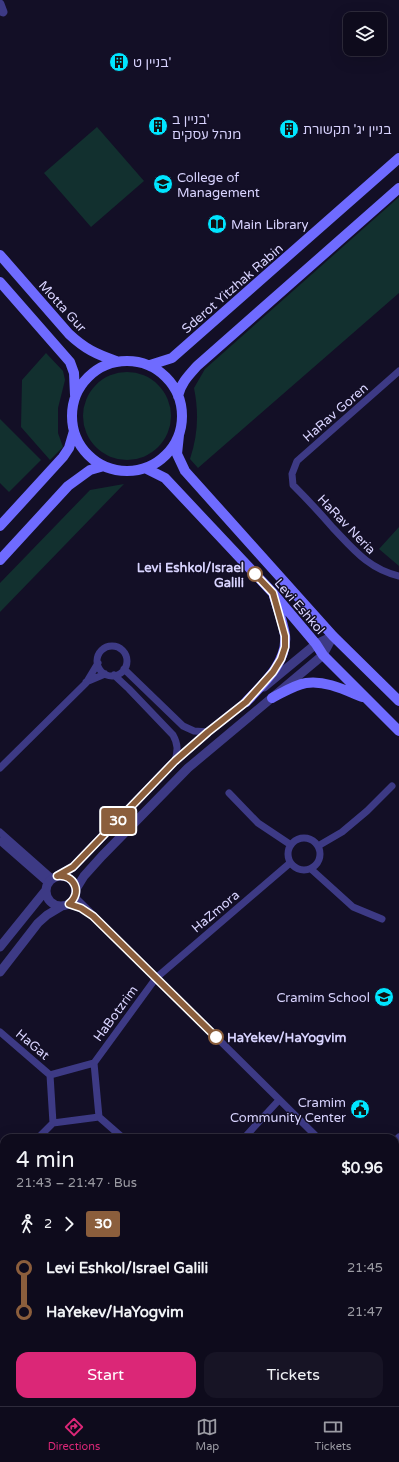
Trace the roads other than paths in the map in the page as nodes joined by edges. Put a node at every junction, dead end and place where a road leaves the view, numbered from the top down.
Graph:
1 (399, 158) edge
2 (399, 188) edge
3 (0, 255) edge
4 (0, 282) edge
5 (116, 361) junction
6 (150, 365) junction
7 (399, 371) edge
8 (75, 395) junction
9 (178, 396) junction
10 (74, 431) junction
11 (179, 435) junction
12 (104, 466) junction
13 (145, 468) junction
14 (292, 474) joint
15 (0, 526) edge
16 (0, 560) edge
17 (399, 576) edge
18 (273, 593) junction
19 (333, 636) junction
20 (316, 644) junction
21 (323, 655) junction
22 (98, 663) junction
23 (124, 669) junction
24 (105, 674) junction
25 (114, 675) junction
26 (86, 682) junction
27 (272, 698) junction
28 (367, 700) junction
29 (399, 701) edge
30 (246, 702) junction
31 (208, 732) junction
32 (399, 732) edge
33 (175, 761) junction
34 (0, 768) edge
35 (392, 786) dead end
36 (230, 793) dead end
37 (0, 832) edge
38 (0, 841) edge
39 (291, 845) junction
40 (318, 846) junction
41 (290, 863) junction
42 (311, 869) junction
43 (50, 882) junction
44 (71, 899) junction
45 (382, 920) dead end
46 (0, 947) edge
47 (0, 972) edge
48 (156, 978) junction
49 (0, 1032) edge
50 (94, 1063) junction
51 (50, 1075) junction
52 (280, 1100) junction
53 (99, 1116) junction
54 (53, 1123) junction
55 (42, 1134) edge
56 (119, 1134) edge
57 (248, 1134) edge
58 (314, 1134) edge

1 - 6 main road, Sderot Yitzhak Rabin
2 - 9 main road
3 - 5 main road, Motta Gur
4 - 8 main road
5 - 6 main road
5 - 8 main road
6 - 9 main road
7 - 14 street, HaRav Goren
8 - 10 main road
9 - 11 main road
10 - 12 main road
10 - 15 main road
11 - 13 main road
11 - 19 main road, Levi Eshkol
12 - 13 main road
12 - 16 main road
13 - 18 main road, Levi Eshkol
14 - 17 street, HaRav Neria
18 - 20 main road, Levi Eshkol
18 - 30 main road
19 - 20 street
19 - 21 street
19 - 29 main road, Levi Eshkol
20 - 21 main road, Levi Eshkol
20 - 30 street
21 - 27 street
21 - 28 main road, Levi Eshkol
22 - 23 street
22 - 24 street
22 - 26 street
23 - 25 street
23 - 31 street
24 - 25 street
24 - 26 street
25 - 33 street
26 - 34 street
27 - 28 main road
27 - 44 street
28 - 32 main road, Levi Eshkol
30 - 31 street
31 - 33 street
33 - 43 street
35 - 40 street
36 - 39 street
37 - 43 street
38 - 43 street
39 - 40 street
39 - 41 street
40 - 42 street
41 - 42 street
41 - 48 street, HaZmora
42 - 45 street
43 - 44 street
43 - 44 street
43 - 46 street
44 - 47 street
44 - 48 street
48 - 50 street, HaBotzrim
48 - 52 street
49 - 51 street, HaGat
50 - 51 street
50 - 53 street
51 - 54 street
52 - 57 street
52 - 58 street
53 - 54 street
53 - 56 street
54 - 55 street

